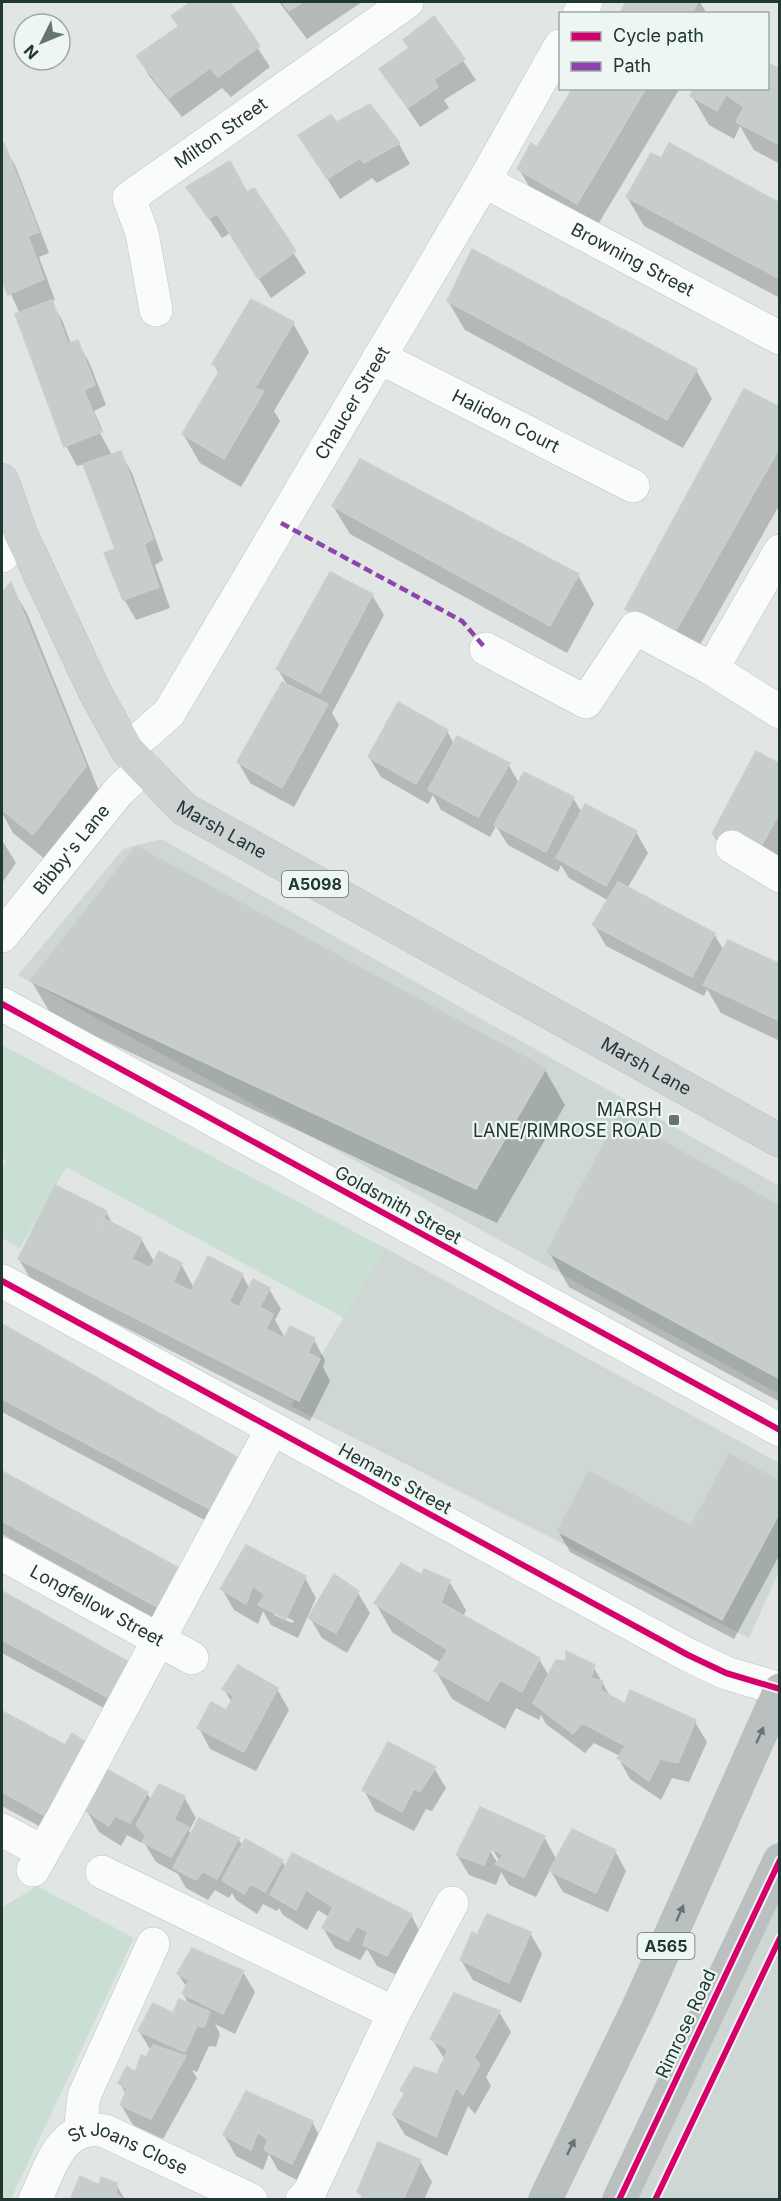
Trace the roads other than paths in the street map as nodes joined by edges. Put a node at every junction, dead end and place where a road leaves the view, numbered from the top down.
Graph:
1 (407, 2) edge
2 (559, 50) edge
3 (484, 182) junction
4 (156, 310) dead end
5 (780, 338) edge
6 (379, 357) junction
7 (2, 480) edge
8 (633, 486) dead end
9 (11, 545) edge
10 (780, 551) edge
11 (486, 649) dead end
12 (712, 669) junction
13 (780, 712) edge
14 (136, 758) junction
15 (732, 847) dead end
16 (780, 876) edge
17 (2, 936) edge
18 (2, 1004) edge
19 (780, 1141) edge
20 (2, 1281) edge
21 (272, 1429) junction
22 (780, 1430) edge
23 (2, 1554) edge
24 (159, 1640) junction
25 (192, 1658) dead end
26 (780, 1690) edge
27 (2, 1830) edge
28 (780, 1860) edge
29 (102, 1872) dead end
30 (452, 1903) dead end
31 (153, 1944) dead end
32 (394, 2013) junction
33 (80, 2132) junction
34 (35, 2199) edge
35 (251, 2199) edge
36 (302, 2199) edge
37 (545, 2199) edge
38 (619, 2199) edge

1 - 4 street, Milton Street
2 - 3 street, Chaucer Street
3 - 5 street, Browning Street
3 - 6 street, Chaucer Street
6 - 8 street, Halidon Court
6 - 14 street, Chaucer Street
7 - 9 main road, Marsh Lane / A5098
9 - 14 main road, Marsh Lane / A5098
10 - 12 street
11 - 12 street
12 - 13 street
14 - 17 street, Bibby's Lane
14 - 19 main road, Marsh Lane / A5098
15 - 16 street
18 - 22 street, Goldsmith Street
20 - 21 street, Hemans Street
21 - 24 street
21 - 26 street, Hemans Street
23 - 24 street, Longfellow Street
24 - 25 street, Longfellow Street
24 - 27 street
37 -> 26 highway, A565
28 - 38 highway, Rimrose Road
29 - 32 street
30 - 32 street
31 - 33 street
32 - 36 street
33 - 34 street, St Joans Close
33 - 35 street, St Joans Close

